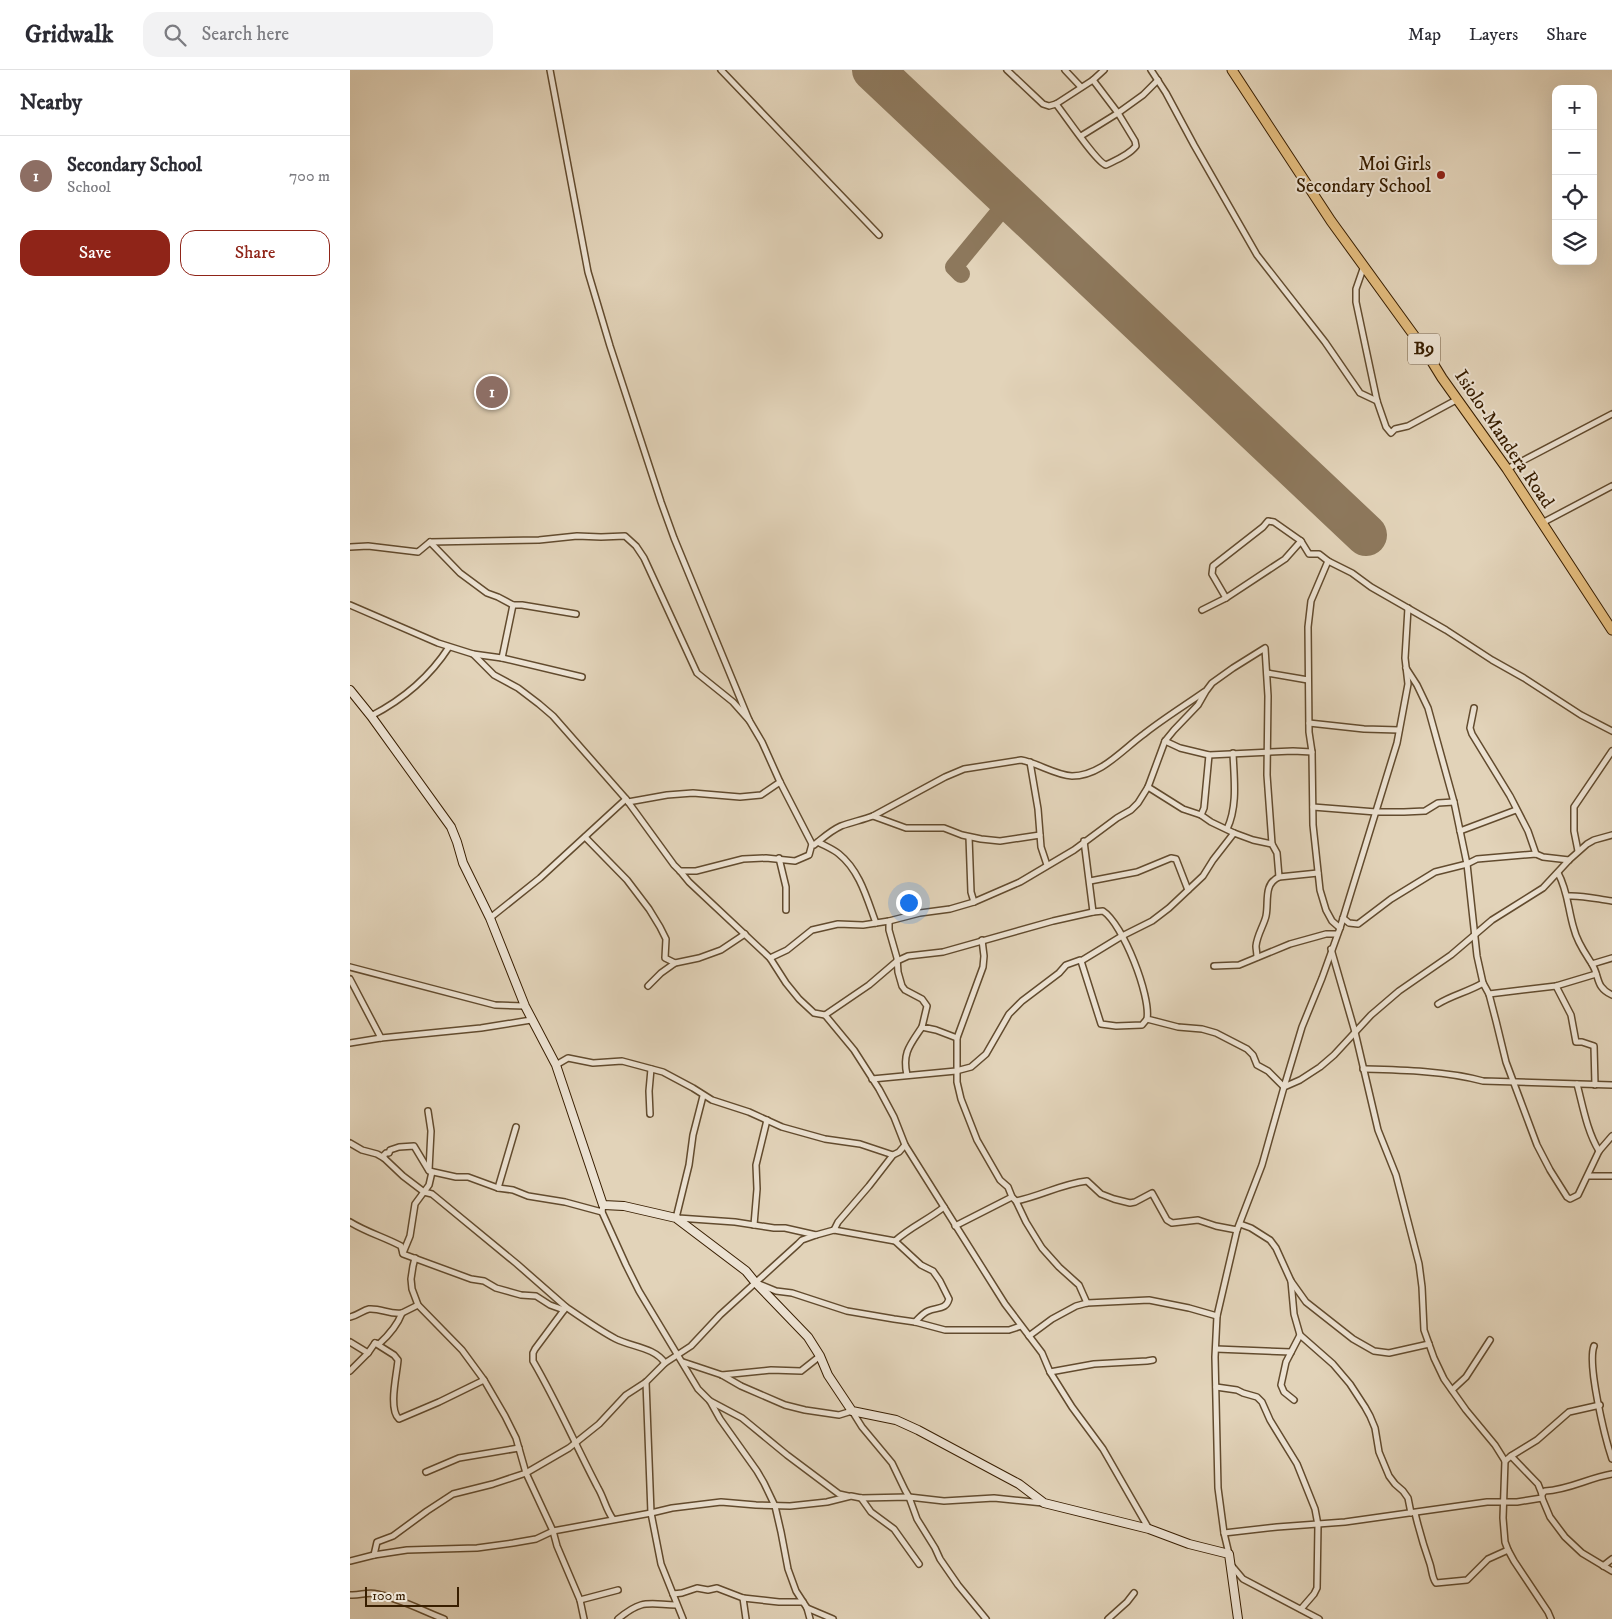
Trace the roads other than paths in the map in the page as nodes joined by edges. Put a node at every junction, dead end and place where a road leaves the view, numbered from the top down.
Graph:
1 (550, 70) edge
2 (721, 70) edge
3 (1007, 70) edge
4 (1065, 70) edge
5 (1104, 70) edge
6 (1151, 70) edge
7 (1232, 70) edge
8 (1093, 80) junction
9 (1158, 80) junction
10 (1081, 87) junction
11 (1056, 104) junction
12 (1118, 113) junction
13 (1081, 136) junction
14 (879, 235) dead end
15 (1364, 265) junction
16 (1458, 399) junction
17 (1377, 401) junction
18 (1612, 414) edge
19 (1507, 469) junction
20 (1612, 486) edge
21 (1541, 523) junction
22 (1301, 541) junction
23 (430, 542) junction
24 (350, 548) edge
25 (1328, 561) junction
26 (1226, 598) junction
27 (350, 605) edge
28 (513, 605) junction
29 (1408, 608) junction
30 (1202, 610) dead end
31 (576, 614) dead end
32 (1612, 630) edge
33 (449, 646) junction
34 (473, 654) junction
35 (502, 658) junction
36 (1406, 668) junction
37 (1267, 673) junction
38 (582, 677) dead end
39 (1308, 680) junction
40 (350, 690) edge
41 (1206, 691) junction
42 (1474, 708) dead end
43 (371, 716) junction
44 (749, 720) junction
45 (1309, 724) junction
46 (1399, 730) junction
47 (1612, 731) edge
48 (1165, 741) junction
49 (1612, 751) edge
50 (1312, 752) junction
51 (1233, 753) junction
52 (1266, 753) junction
53 (1209, 755) junction
54 (1030, 762) junction
55 (780, 782) junction
56 (1148, 787) junction
57 (627, 800) junction
58 (1454, 802) junction
59 (1313, 807) junction
60 (1516, 810) junction
61 (1376, 812) junction
62 (1201, 815) junction
63 (873, 816) junction
64 (1227, 829) junction
65 (1460, 831) junction
66 (1234, 833) junction
67 (1040, 835) junction
68 (1612, 835) edge
69 (585, 837) junction
70 (969, 837) junction
71 (1084, 841) junction
72 (815, 843) junction
73 (1272, 844) junction
74 (1578, 852) junction
75 (1536, 854) junction
76 (780, 858) junction
77 (1569, 860) junction
78 (1467, 864) junction
79 (1047, 865) junction
80 (680, 870) junction
81 (1318, 873) junction
82 (1558, 873) junction
83 (1279, 877) junction
84 (1090, 881) junction
85 (1188, 890) junction
86 (1568, 896) junction
87 (1612, 901) edge
88 (974, 902) junction
89 (786, 910) dead end
90 (1093, 912) junction
91 (490, 918) junction
92 (1343, 918) junction
93 (888, 921) junction
94 (876, 923) junction
95 (1338, 931) junction
96 (745, 934) junction
97 (1475, 935) junction
98 (1122, 936) junction
99 (982, 940) junction
100 (1331, 949) junction
101 (1257, 957) junction
102 (770, 958) junction
103 (1612, 958) edge
104 (898, 961) junction
105 (1081, 961) junction
106 (675, 963) junction
107 (1592, 964) junction
108 (1214, 966) dead end
109 (350, 967) edge
110 (1596, 974) junction
111 (350, 979) edge
112 (1483, 983) junction
113 (648, 986) dead end
114 (1556, 986) junction
115 (1489, 994) junction
116 (1612, 995) edge
117 (1438, 1004) dead end
118 (525, 1006) junction
119 (825, 1015) junction
120 (1147, 1019) junction
121 (531, 1020) junction
122 (922, 1027) junction
123 (1355, 1032) junction
124 (382, 1038) junction
125 (957, 1038) junction
126 (350, 1043) edge
127 (556, 1065) junction
128 (651, 1069) junction
129 (1364, 1069) junction
130 (956, 1071) junction
131 (907, 1075) junction
132 (872, 1079) junction
133 (1514, 1081) junction
134 (1577, 1084) junction
135 (1595, 1085) junction
136 (1612, 1085) edge
137 (1284, 1086) junction
138 (703, 1096) junction
139 (428, 1111) dead end
140 (650, 1114) dead end
141 (767, 1120) junction
142 (516, 1127) dead end
143 (1612, 1136) edge
144 (350, 1143) edge
145 (905, 1145) junction
146 (1599, 1151) junction
147 (893, 1155) junction
148 (384, 1158) junction
149 (430, 1171) junction
150 (1589, 1176) junction
151 (1612, 1176) edge
152 (498, 1188) junction
153 (424, 1192) junction
154 (1014, 1199) junction
155 (944, 1207) junction
156 (603, 1208) junction
157 (676, 1218) junction
158 (350, 1222) edge
159 (754, 1225) junction
160 (955, 1226) junction
161 (1238, 1227) junction
162 (834, 1230) junction
163 (816, 1235) junction
164 (895, 1241) junction
165 (403, 1254) junction
166 (416, 1258) junction
167 (1291, 1281) junction
168 (755, 1282) junction
169 (1087, 1303) junction
170 (418, 1305) junction
171 (565, 1309) junction
172 (402, 1313) junction
173 (1217, 1316) junction
174 (350, 1317) edge
175 (914, 1322) junction
176 (1021, 1326) junction
177 (1300, 1334) junction
178 (1029, 1336) junction
179 (1490, 1340) dead end
180 (350, 1342) edge
181 (375, 1343) junction
182 (1429, 1344) junction
183 (1594, 1346) dead end
184 (1216, 1349) junction
185 (1291, 1352) junction
186 (368, 1353) junction
187 (678, 1355) junction
188 (820, 1356) junction
189 (1153, 1360) dead end
190 (683, 1362) junction
191 (665, 1363) junction
192 (350, 1372) edge
193 (1050, 1372) junction
194 (722, 1375) junction
195 (484, 1380) junction
196 (646, 1382) junction
197 (1216, 1387) junction
198 (1452, 1390) junction
199 (1294, 1400) dead end
200 (710, 1401) junction
201 (1600, 1405) junction
202 (852, 1411) junction
203 (576, 1442) junction
204 (519, 1448) junction
205 (1511, 1456) junction
206 (1612, 1459) edge
207 (1505, 1461) junction
208 (426, 1472) dead end
209 (526, 1473) junction
210 (1612, 1474) edge
211 (851, 1496) junction
212 (1542, 1496) junction
213 (910, 1497) junction
214 (861, 1498) junction
215 (1503, 1502) junction
216 (1044, 1503) junction
217 (775, 1506) junction
218 (651, 1513) junction
219 (1413, 1513) junction
220 (613, 1519) junction
221 (1318, 1525) junction
222 (1149, 1529) junction
223 (553, 1531) junction
224 (1224, 1533) junction
225 (1508, 1550) junction
226 (1229, 1554) junction
227 (374, 1555) junction
228 (1612, 1559) edge
229 (350, 1561) edge
230 (918, 1564) dead end
231 (1232, 1566) junction
232 (1603, 1566) junction
233 (1612, 1571) edge
234 (618, 1590) dead end
235 (1134, 1593) dead end
236 (673, 1594) junction
237 (350, 1595) edge
238 (743, 1598) junction
239 (580, 1600) junction
240 (803, 1602) junction
241 (676, 1605) junction
242 (807, 1608) junction
243 (1301, 1609) junction
244 (444, 1619) edge
245 (584, 1619) edge
246 (618, 1619) edge
247 (683, 1619) edge
248 (746, 1619) edge
249 (810, 1619) edge
250 (833, 1619) edge
251 (986, 1619) edge
252 (1108, 1619) edge
253 (1238, 1619) edge
254 (1319, 1619) edge
255 (1551, 1619) edge

1 - 44 street
2 - 14 street
3 - 11 street
4 - 10 street
5 - 8 street
6 - 9 street
7 - 15 highway, Isiolo-Mandera Road / B9
8 - 10 street
8 - 12 street
9 - 12 street
9 - 17 street
10 - 11 street
11 - 13 street
12 - 13 street
12 - 13 street
15 - 16 highway, Isiolo-Mandera Road / B9
15 - 17 street
16 - 17 street
16 - 19 highway, Isiolo-Mandera Road / B9
18 - 19 street
19 - 21 highway, Isiolo-Mandera Road / B9
20 - 21 street
21 - 32 highway, Isiolo-Mandera Road / B9
22 - 25 street
22 - 26 street
22 - 26 street
23 - 24 street
23 - 28 street
23 - 44 street
25 - 29 street
25 - 39 street
26 - 30 street
27 - 33 street
28 - 31 street
28 - 35 street
29 - 36 street
29 - 47 street
33 - 34 street
33 - 43 street
34 - 35 street
34 - 57 street
35 - 38 street
36 - 46 street
36 - 58 street
37 - 39 street
37 - 41 street
37 - 52 street
39 - 45 street
40 - 43 main road
41 - 48 street
41 - 54 street
42 - 60 street
43 - 91 main road
44 - 55 street
45 - 46 street
45 - 50 street
46 - 61 street
48 - 53 street
48 - 56 street
49 - 74 street
50 - 52 street
50 - 59 street
51 - 52 street
51 - 53 street
51 - 64 street
52 - 73 street
53 - 62 street
54 - 63 street
54 - 67 street
55 - 57 street
55 - 72 street
56 - 62 street
56 - 71 street
57 - 69 street
57 - 80 street
58 - 61 street
58 - 65 street
59 - 61 street
59 - 81 street
60 - 65 street
60 - 75 street
61 - 92 street
62 - 64 street
63 - 70 street
63 - 72 street
64 - 66 street
65 - 78 street
66 - 73 street
66 - 85 street
67 - 70 street
67 - 79 street
68 - 74 street
69 - 91 street
69 - 106 street
70 - 88 street
71 - 79 street
71 - 84 street
72 - 76 street
72 - 94 street
73 - 83 street
74 - 77 street
75 - 77 street
75 - 78 street
76 - 80 street
76 - 89 street
77 - 82 street
78 - 92 street
78 - 97 street
79 - 88 street
80 - 96 street
81 - 83 street
81 - 95 street
82 - 86 street
82 - 97 street
83 - 101 street
84 - 85 street
84 - 90 street
85 - 98 street
86 - 87 street
86 - 107 street
88 - 93 street
90 - 98 street
90 - 99 street
91 - 118 main road
92 - 95 street
93 - 94 street
93 - 104 street
94 - 102 street
95 - 100 street
95 - 101 street
96 - 102 street
96 - 106 street
97 - 112 street
97 - 123 street
98 - 105 street
98 - 120 street
99 - 104 street
99 - 125 street
100 - 123 street
100 - 137 street
101 - 108 street
102 - 119 street
103 - 107 street
104 - 119 street
104 - 122 street
105 - 120 street
105 - 130 street
106 - 113 street
107 - 110 street
109 - 118 street
110 - 114 street
110 - 116 street
111 - 124 street
112 - 115 street
112 - 117 street
114 - 115 street
114 - 135 street
115 - 133 street
118 - 121 main road
119 - 132 street
120 - 137 street
121 - 124 street
121 - 127 main road
122 - 125 street
122 - 131 street
123 - 129 street
123 - 137 street
124 - 126 street
125 - 130 street
127 - 128 street
127 - 156 main road
128 - 138 street
128 - 140 street
129 - 133 street
129 - 182 street
130 - 131 street
130 - 154 street
131 - 132 street
132 - 145 street
133 - 134 street
133 - 150 street
134 - 135 street
134 - 146 street
135 - 136 street
137 - 161 street
138 - 141 street
138 - 157 street
139 - 149 street
141 - 147 street
141 - 159 street
142 - 152 street
143 - 146 street
144 - 148 street
145 - 147 street
145 - 155 street
146 - 150 street
147 - 162 street
148 - 149 street
148 - 153 street
149 - 152 street
149 - 153 street
150 - 151 street
152 - 156 street
153 - 165 street
153 - 171 street
154 - 160 street
154 - 161 street
154 - 169 street
155 - 160 street
155 - 164 street
156 - 157 main road
156 - 187 street
157 - 159 street
157 - 168 main road
158 - 165 street
159 - 163 street
160 - 176 street
161 - 167 street
161 - 173 street
162 - 163 street
162 - 164 street
163 - 168 street
164 - 175 street
165 - 166 street
166 - 170 street
166 - 171 street
167 - 177 street
167 - 182 street
168 - 175 street
168 - 187 street
168 - 188 main road
169 - 173 street
169 - 178 street
170 - 172 street
170 - 195 street
171 - 191 street
171 - 203 street
172 - 174 street
172 - 181 street
173 - 184 street
175 - 176 street
176 - 178 street
177 - 185 street
177 - 219 street
178 - 193 street
179 - 198 street
180 - 186 street
181 - 186 street
181 - 195 street
182 - 198 street
183 - 201 street
184 - 185 street
184 - 197 street
185 - 199 street
186 - 192 street
187 - 190 street
187 - 191 street
188 - 194 street
188 - 202 main road
189 - 193 street
190 - 194 street
190 - 200 street
191 - 196 street
193 - 222 street
194 - 202 street
195 - 204 street
196 - 203 street
196 - 218 street
197 - 221 street
197 - 224 street
198 - 207 street
200 - 211 street
200 - 217 street
201 - 205 street
201 - 206 street
202 - 213 street
202 - 216 main road
203 - 209 street
203 - 220 street
204 - 208 street
204 - 209 street
205 - 207 street
205 - 212 street
207 - 215 street
209 - 223 street
209 - 227 street
210 - 212 street
211 - 214 street
211 - 217 street
212 - 215 street
212 - 232 street
213 - 214 street
213 - 216 street
213 - 251 street
214 - 230 street
215 - 219 street
215 - 225 street
216 - 222 main road
217 - 218 street
217 - 240 street
218 - 220 street
218 - 236 street
219 - 221 street
219 - 225 street
220 - 223 street
221 - 224 street
221 - 243 street
222 - 226 main road
223 - 227 street
223 - 239 street
224 - 226 street
225 - 255 street
226 - 231 main road
227 - 229 street
228 - 232 street
231 - 243 street
231 - 253 main road
232 - 233 street
234 - 239 street
235 - 252 street
236 - 238 street
236 - 241 street
237 - 244 street
238 - 240 street
238 - 248 street
239 - 245 street
240 - 242 street
241 - 246 street
241 - 247 street
242 - 249 street
242 - 250 street
243 - 254 street

